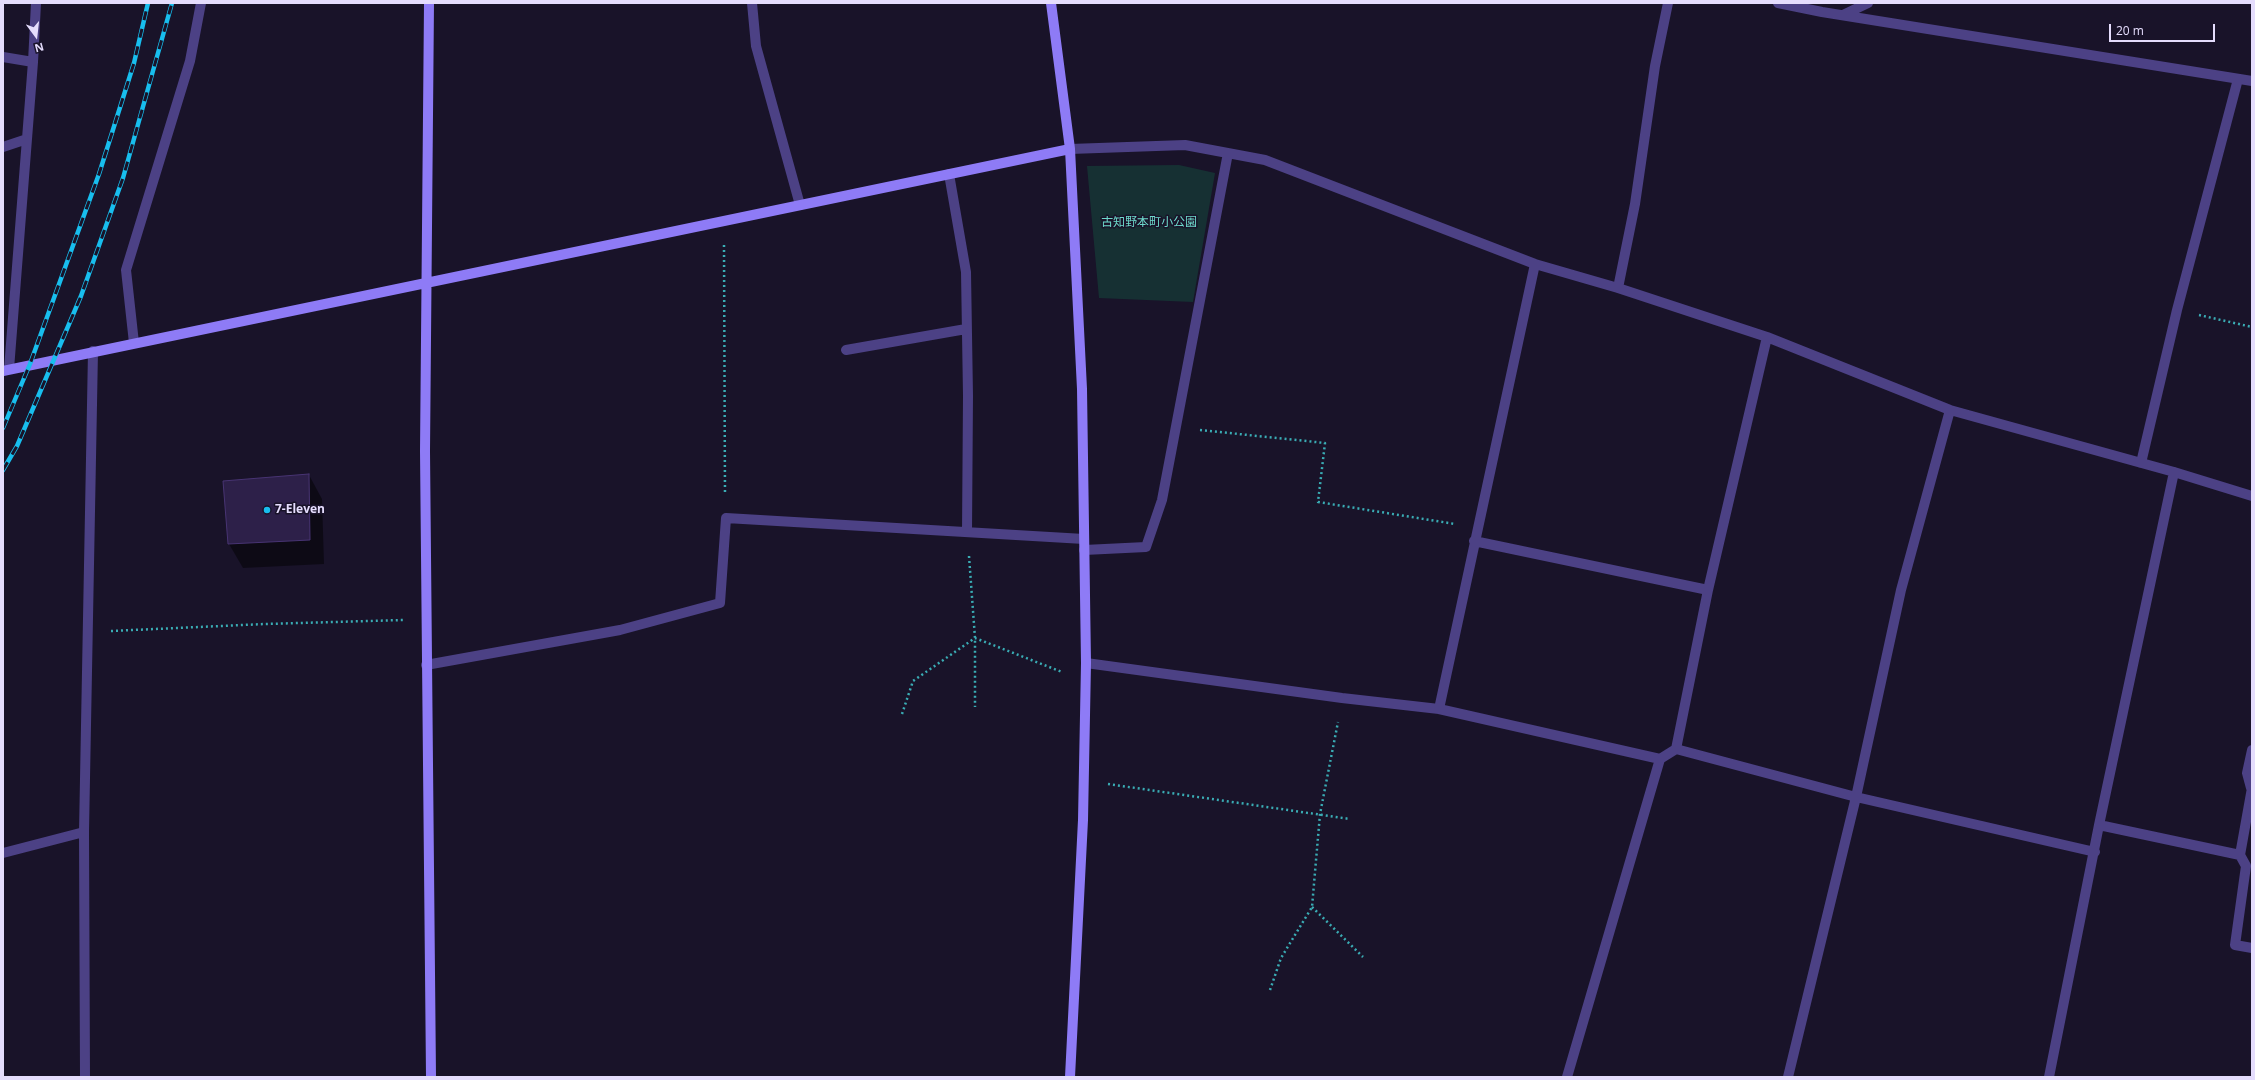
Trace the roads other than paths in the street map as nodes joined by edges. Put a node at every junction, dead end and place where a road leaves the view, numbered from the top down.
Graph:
1 (36, 3) edge
2 (201, 3) edge
3 (429, 3) edge
4 (752, 3) edge
5 (1051, 3) edge
6 (1668, 3) edge
7 (1778, 3) edge
8 (1868, 3) edge
9 (1843, 15) junction
10 (3, 57) edge
11 (34, 62) junction
12 (2238, 78) junction
13 (2252, 81) edge
14 (27, 139) junction
15 (3, 147) edge
16 (1070, 149) junction
17 (1228, 153) junction
18 (949, 174) junction
19 (800, 205) junction
20 (1535, 264) junction
21 (428, 282) junction
22 (1618, 288) junction
23 (966, 329) junction
24 (1767, 337) junction
25 (134, 343) junction
26 (846, 350) dead end
27 (93, 351) junction
28 (6, 370) edge
29 (1950, 410) junction
30 (2141, 463) junction
31 (2174, 472) junction
32 (2252, 496) edge
33 (967, 532) junction
34 (1084, 539) junction
35 (1474, 541) junction
36 (1084, 550) junction
37 (1708, 590) junction
38 (1086, 663) junction
39 (426, 665) junction
40 (1439, 709) junction
41 (1676, 749) junction
42 (2252, 750) edge
43 (1660, 759) junction
44 (2251, 788) edge
45 (1856, 797) junction
46 (2099, 824) junction
47 (84, 832) junction
48 (3, 852) edge
49 (2095, 852) junction
50 (2240, 855) junction
51 (2252, 948) edge
52 (85, 1077) edge
53 (430, 1077) edge
54 (1070, 1077) edge
55 (1568, 1077) edge
56 (1788, 1077) edge
57 (2049, 1077) edge

1 - 11 street
2 - 25 street
3 - 21 street
4 - 19 street
5 - 16 street
6 - 22 street
7 - 9 street
8 - 9 street
9 - 12 street
10 - 11 street
11 - 14 street
12 - 13 street
12 - 30 street
14 - 15 street
14 - 28 street
16 - 17 street
16 - 18 street
16 - 34 street
17 - 20 street
17 - 36 street
18 - 19 street
18 - 23 street
19 - 21 street
20 - 22 street
20 - 35 street
21 - 25 street
21 - 39 street
22 - 24 street
23 - 26 street
23 - 33 street
24 - 29 street
24 - 37 street
25 - 27 street
27 - 28 street
27 - 47 street
29 - 30 street
29 - 45 street
30 - 31 street
31 - 32 street
31 - 46 street
33 - 34 street
33 - 39 street
34 - 36 street
35 - 37 street
35 - 40 street
36 - 38 street
37 - 41 street
38 - 40 street
38 - 54 street
39 - 53 street
40 - 43 street
41 - 43 street
41 - 45 street
42 - 44 street
43 - 55 street
44 - 50 street
45 - 49 street
45 - 56 street
46 - 49 street
46 - 50 street
47 - 48 street
47 - 52 street
49 - 57 street
50 - 51 street

